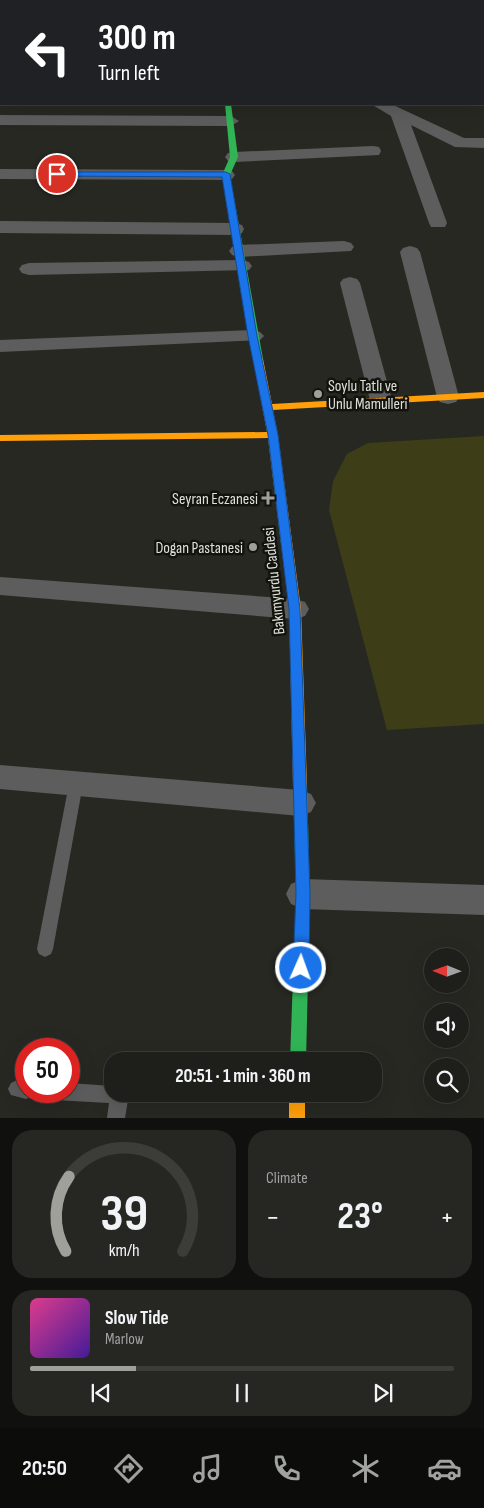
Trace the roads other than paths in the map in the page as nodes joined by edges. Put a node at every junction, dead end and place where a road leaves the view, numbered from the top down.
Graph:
1 (228, 105) edge
2 (388, 107) edge
3 (0, 120) edge
4 (231, 121) junction
5 (484, 143) edge
6 (373, 151) dead end
7 (234, 157) junction
8 (0, 174) edge
9 (226, 174) junction
10 (438, 223) dead end
11 (0, 228) edge
12 (235, 229) junction
13 (344, 247) dead end
14 (410, 252) dead end
15 (240, 259) junction
16 (29, 269) dead end
17 (350, 283) dead end
18 (253, 336) junction
19 (0, 346) edge
20 (484, 395) edge
21 (448, 397) junction
22 (380, 400) junction
23 (267, 407) junction
24 (273, 435) junction
25 (0, 438) edge
26 (0, 586) edge
27 (294, 609) junction
28 (0, 777) edge
29 (76, 784) junction
30 (300, 803) junction
31 (303, 894) junction
32 (484, 900) edge
33 (45, 949) dead end
34 (298, 1052) edge
35 (80, 1092) edge
36 (297, 1102) edge
37 (116, 1118) edge
38 (297, 1118) edge

1 - 4 main road
2 - 5 street
2 - 10 street
3 - 4 street
4 - 7 main road
6 - 7 street
7 - 9 main road
8 - 9 street
9 - 12 main road, Bakımyurdu Caddesi
11 - 12 street
12 - 15 main road, Bakımyurdu Caddesi
13 - 15 street
14 - 21 street
15 - 16 street
15 - 18 main road, Bakımyurdu Caddesi
17 - 22 street
18 - 19 street
18 - 23 main road, Bakımyurdu Caddesi
20 - 21 main road
21 - 22 main road
22 - 23 main road
23 - 24 main road, Bakımyurdu Caddesi
24 - 25 main road
24 - 27 main road, Bakımyurdu Caddesi
26 - 27 street
27 - 30 main road, Bakımyurdu Caddesi
28 - 29 street
29 - 30 street
29 - 33 lane
30 - 31 main road, Bakımyurdu Caddesi
31 - 32 street
31 - 34 main road, Bakımyurdu Caddesi
35 - 37 lane
36 - 38 main road

